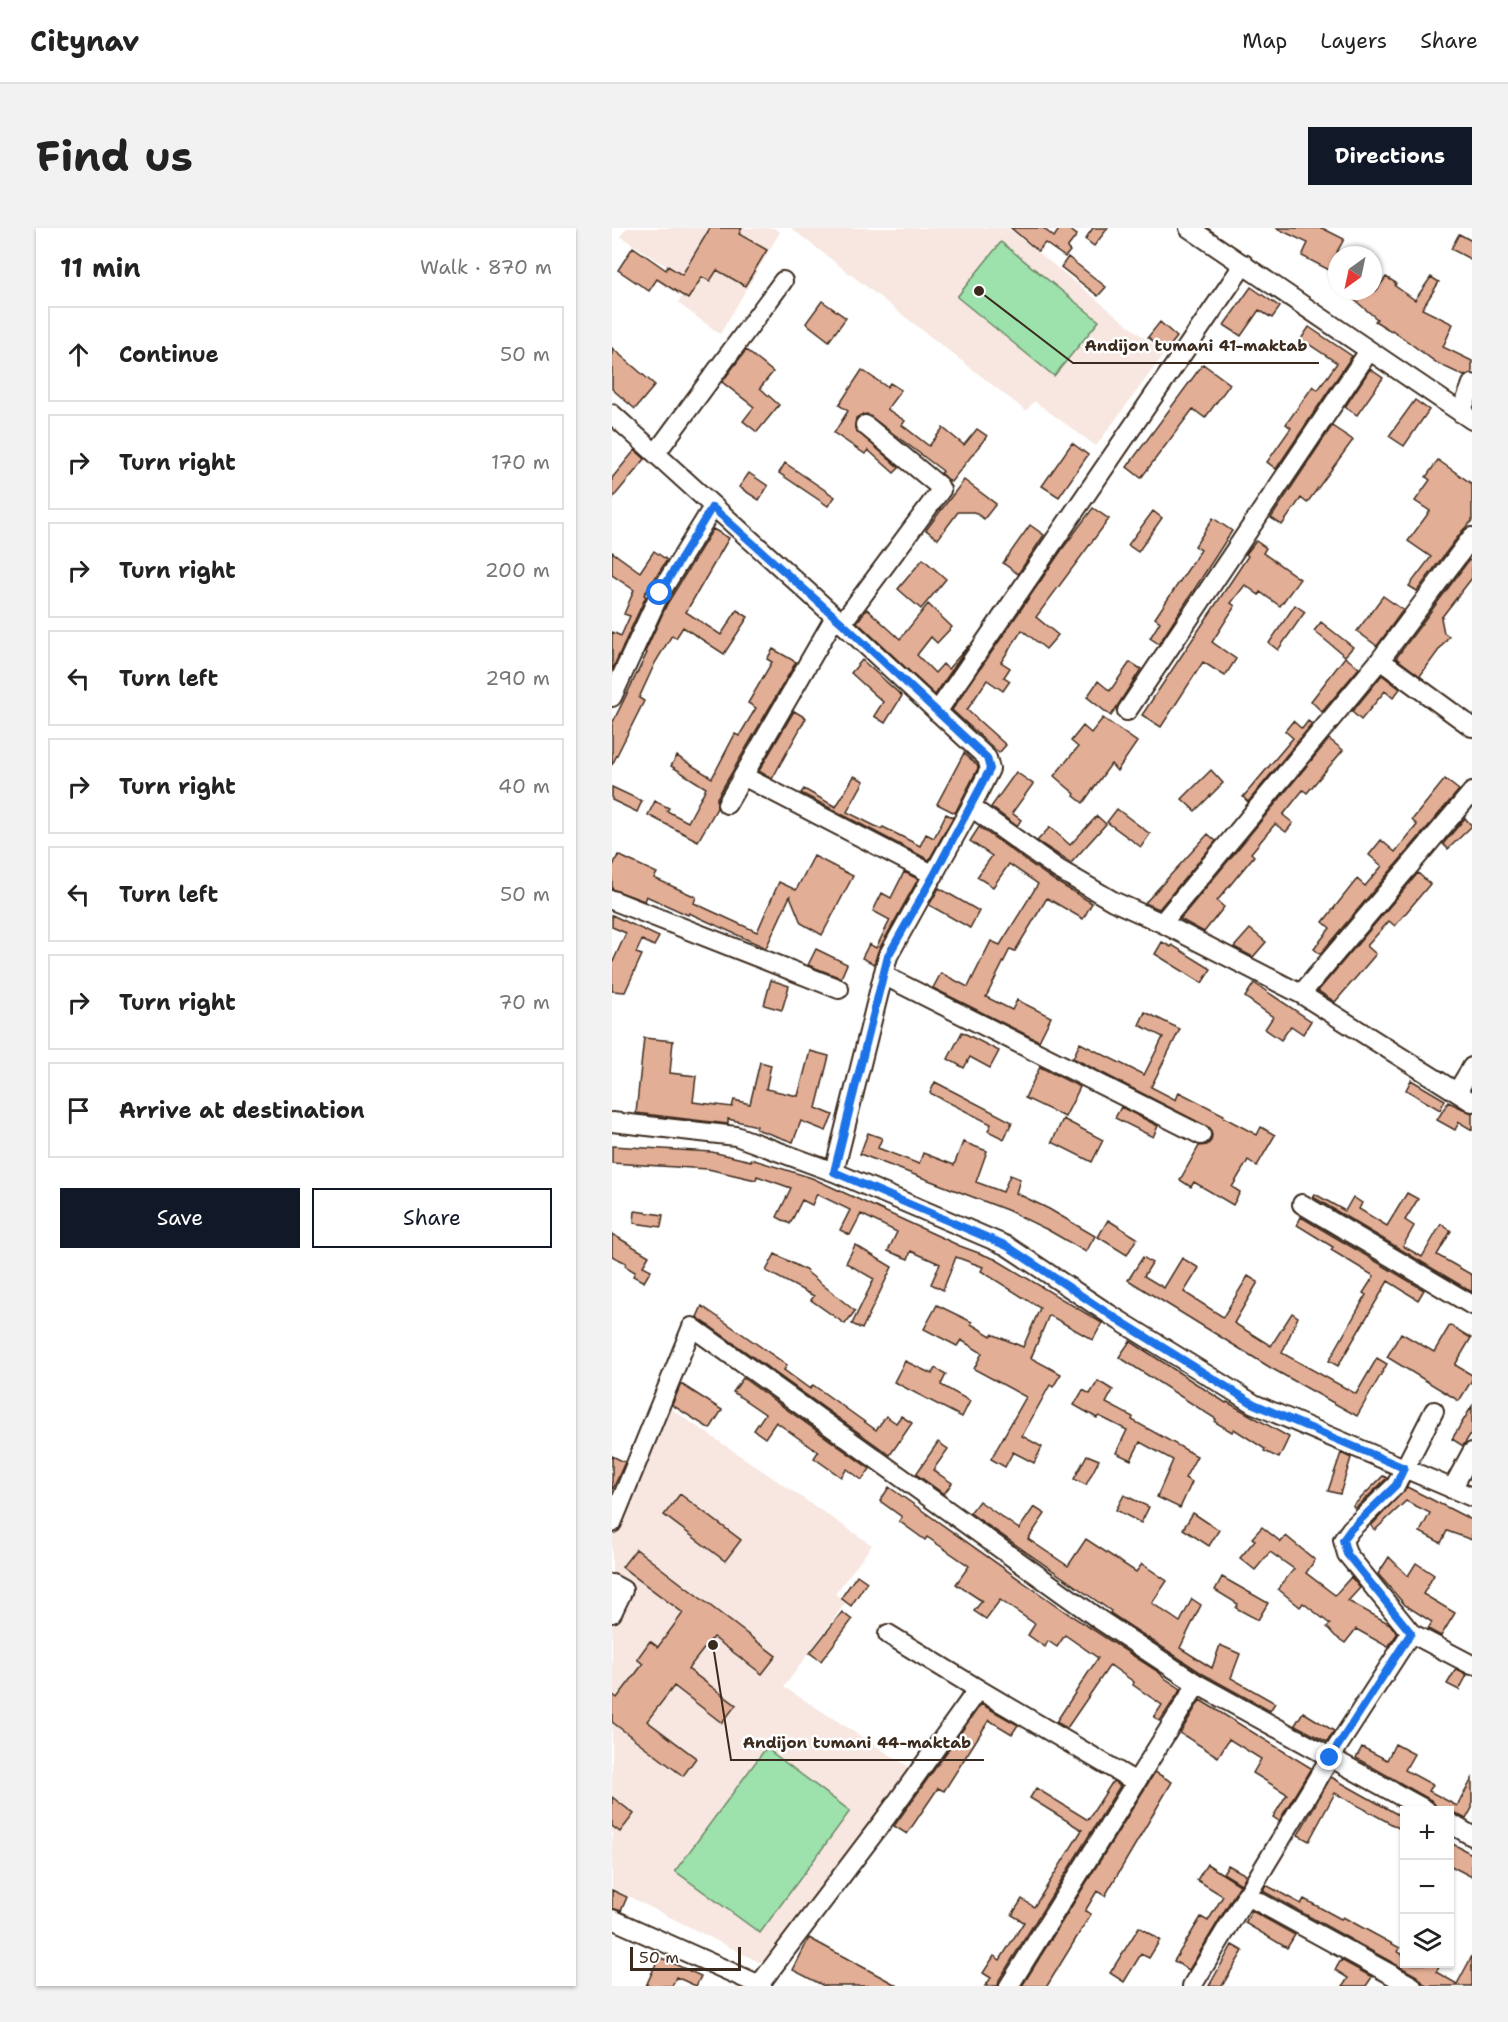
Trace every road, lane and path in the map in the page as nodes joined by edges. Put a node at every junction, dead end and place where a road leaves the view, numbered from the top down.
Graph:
1 (1189, 228) edge
2 (1244, 264) junction
3 (783, 281) dead end
4 (1369, 351) junction
5 (1472, 384) edge
6 (612, 414) edge
7 (1466, 416) edge
8 (865, 425) dead end
9 (656, 453) junction
10 (712, 507) junction
11 (1472, 537) edge
12 (839, 620) junction
13 (1380, 660) junction
14 (612, 697) edge
15 (1127, 711) dead end
16 (938, 712) junction
17 (1472, 727) edge
18 (743, 776) junction
19 (1472, 792) edge
20 (727, 804) dead end
21 (971, 807) junction
22 (934, 875) junction
23 (612, 900) edge
24 (1162, 923) junction
25 (884, 975) junction
26 (839, 989) dead end
27 (1301, 994) junction
28 (1472, 1067) edge
29 (1464, 1097) edge
30 (612, 1122) edge
31 (1201, 1136) dead end
32 (834, 1172) junction
33 (1302, 1204) dead end
34 (1472, 1305) edge
35 (1434, 1411) dead end
36 (1472, 1452) edge
37 (1404, 1468) junction
38 (1452, 1489) junction
39 (1472, 1497) edge
40 (612, 1523) edge
41 (612, 1584) edge
42 (612, 1613) edge
43 (1411, 1633) junction
44 (888, 1634) dead end
45 (1472, 1665) edge
46 (1197, 1684) junction
47 (978, 1689) junction
48 (1330, 1758) junction
49 (1136, 1782) junction
50 (1419, 1806) edge
51 (1454, 1826) edge
52 (1472, 1836) edge
53 (1246, 1894) junction
54 (612, 1919) edge
55 (1379, 1978) edge
56 (760, 1985) edge
57 (1009, 1986) edge
58 (1192, 1986) edge
59 (1412, 1986) edge

1 - 2 street
2 - 4 street
2 - 16 street
3 - 9 street
4 - 7 street
4 - 15 street
5 - 7 street
6 - 9 street
8 - 12 street
9 - 10 street
10 - 12 street
10 - 14 street
11 - 13 street
12 - 16 street
12 - 18 street
13 - 17 street
13 - 24 street
16 - 21 street
18 - 20 street
18 - 22 street
19 - 27 street
21 - 22 street
21 - 24 street
22 - 25 street
23 - 26 street
24 - 27 street
25 - 31 street
25 - 32 street
27 - 29 street
28 - 29 street
30 - 32 street
32 - 37 street
33 - 34 street
35 - 37 street
36 - 38 street
37 - 38 street
37 - 43 street
38 - 39 street
40 - 46 street
41 - 42 street
43 - 45 street
43 - 48 street
44 - 47 street
46 - 48 street
46 - 49 street
47 - 49 street
47 - 56 street
48 - 50 street
48 - 53 street
49 - 57 street
51 - 52 street
53 - 55 street
53 - 58 street
54 - 56 street
55 - 59 street

